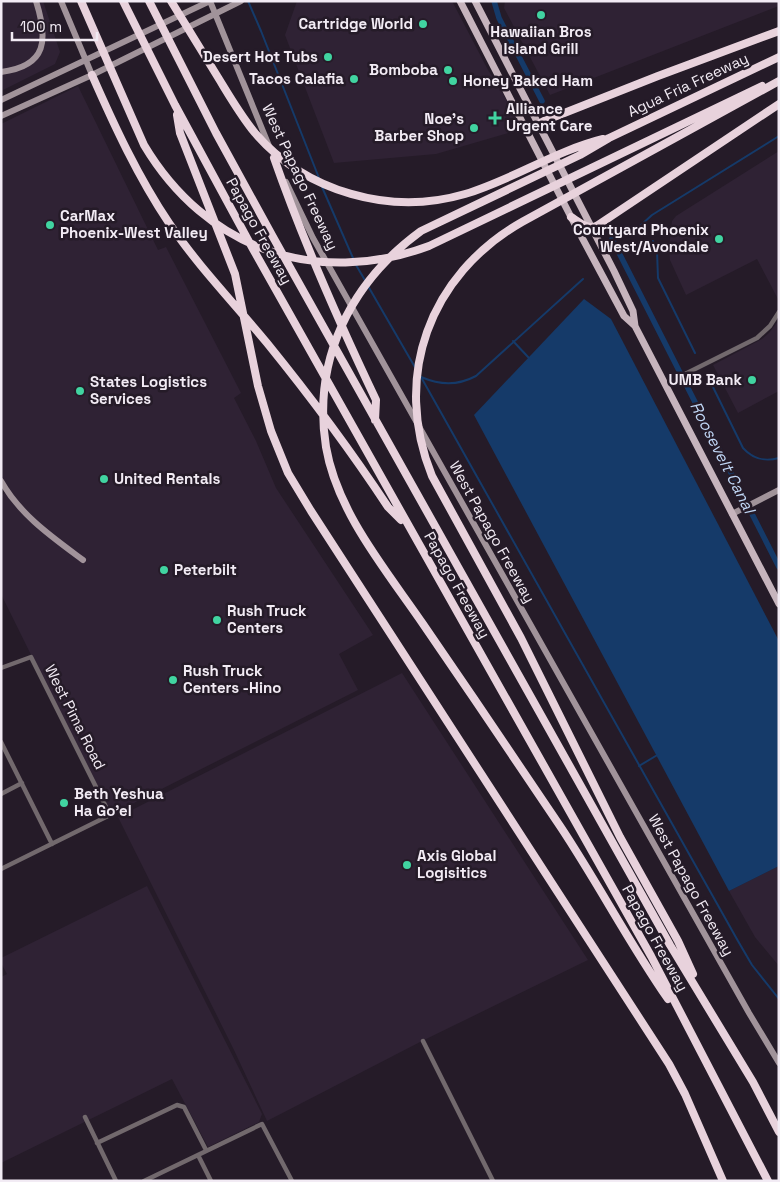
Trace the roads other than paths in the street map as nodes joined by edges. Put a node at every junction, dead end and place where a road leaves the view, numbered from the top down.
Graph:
1 (36, 1) edge
2 (61, 1) edge
3 (81, 1) edge
4 (123, 1) edge
5 (149, 1) edge
6 (172, 1) edge
7 (210, 1) edge
8 (460, 1) edge
9 (475, 1) edge
10 (239, 2) edge
11 (216, 14) junction
12 (779, 31) edge
13 (779, 57) edge
14 (85, 60) junction
15 (1, 72) edge
16 (92, 75) junction
17 (779, 80) edge
18 (1, 100) edge
19 (779, 104) edge
20 (175, 105) junction
21 (1, 116) edge
22 (539, 124) junction
23 (526, 131) junction
24 (579, 151) junction
25 (274, 158) junction
26 (571, 218) junction
27 (592, 228) junction
28 (779, 312) edge
29 (635, 326) junction
30 (665, 384) junction
31 (375, 420) junction
32 (1, 481) edge
33 (779, 490) edge
34 (4, 494) edge
35 (732, 514) junction
36 (408, 527) junction
37 (83, 560) dead end
38 (779, 604) edge
39 (1, 668) edge
40 (1, 742) edge
41 (22, 783) junction
42 (1, 794) edge
43 (52, 844) junction
44 (1, 869) edge
45 (709, 1008) junction
46 (684, 1021) junction
47 (423, 1041) dead end
48 (779, 1062) edge
49 (85, 1117) dead end
50 (779, 1132) edge
51 (97, 1143) junction
52 (206, 1150) junction
53 (198, 1155) junction
54 (116, 1181) edge
55 (144, 1181) edge
56 (211, 1181) edge
57 (292, 1181) edge
58 (493, 1181) edge
59 (723, 1181) edge
60 (768, 1181) edge

1 - 15 main road
2 - 14 main road
3 - 17 highway
4 - 20 highway, Papago Freeway
5 - 31 highway, Papago Freeway
6 - 24 highway
7 - 11 main road, West Papago Freeway
7 - 14 main road
8 - 23 main road
9 - 22 main road
10 - 11 main road
11 - 16 main road
11 - 25 main road, West Papago Freeway
12 - 22 highway
13 - 24 highway, Agua Fria Freeway
14 - 16 main road
14 - 18 main road
16 - 21 main road
16 - 36 highway
17 - 45 highway
19 - 27 highway
20 - 36 highway, Papago Freeway
20 - 59 highway
22 - 23 highway
22 - 27 main road
23 - 26 main road
24 - 46 highway
25 - 31 highway
25 - 48 main road, West Papago Freeway
26 - 27 highway
26 - 29 main road
27 - 29 main road
28 - 30 street
29 - 30 main road
30 - 35 main road
31 - 45 highway, Papago Freeway
32 - 34 main road
33 - 35 main road
34 - 37 main road
35 - 38 main road
36 - 46 highway, Papago Freeway
39 - 43 street, West Pima Road
40 - 41 street
41 - 42 street
41 - 43 street
43 - 44 street
45 - 50 highway, Papago Freeway
46 - 60 highway, Papago Freeway
47 - 58 street
49 - 51 street
51 - 52 street
51 - 54 street
52 - 53 street
52 - 57 street
53 - 55 street
53 - 56 street

